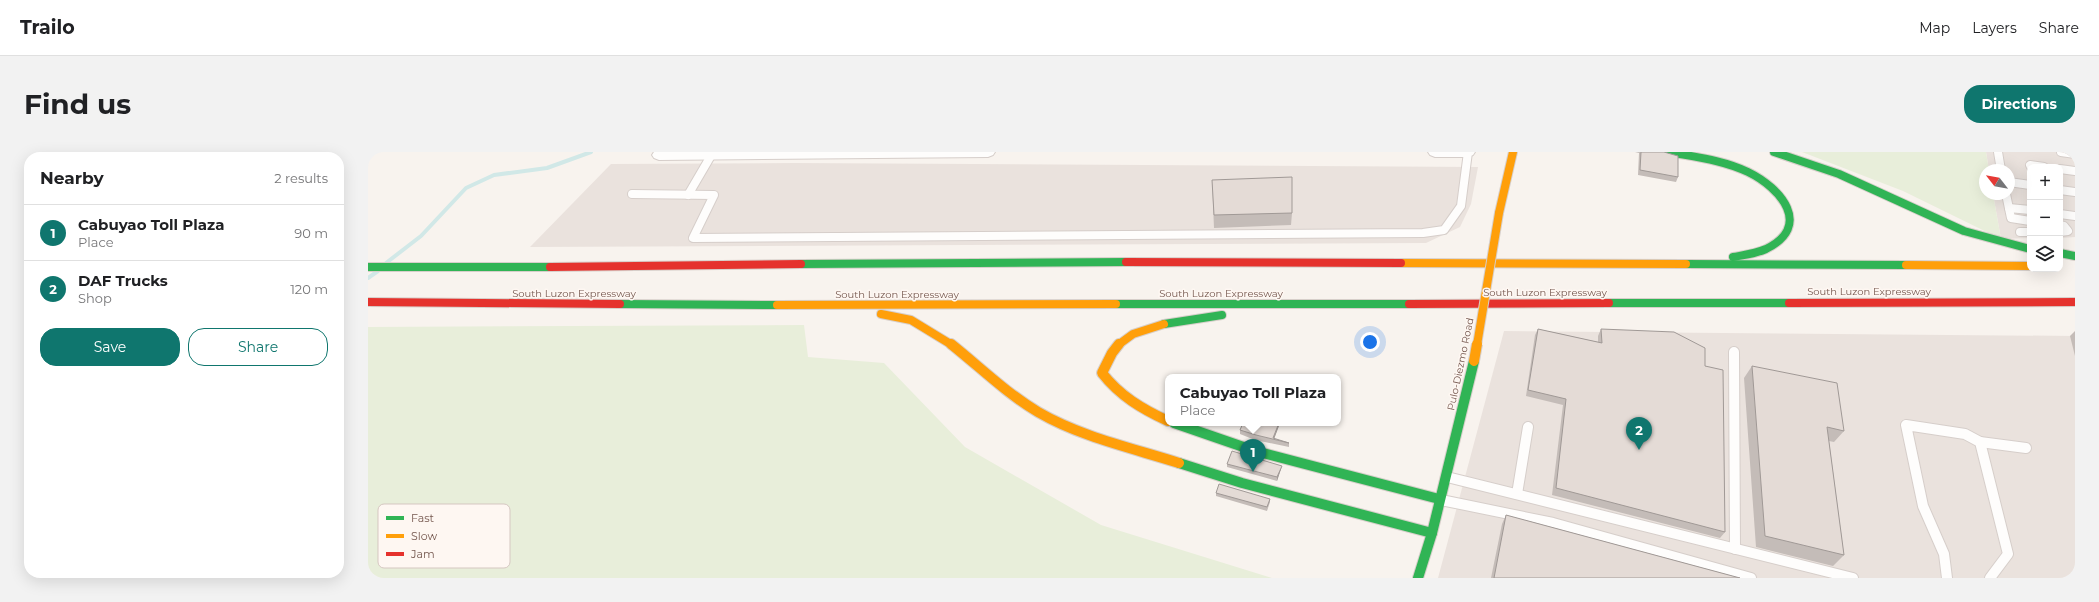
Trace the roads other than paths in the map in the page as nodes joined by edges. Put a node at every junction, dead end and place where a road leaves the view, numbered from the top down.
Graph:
1 (988, 152) edge
2 (1435, 152) edge
3 (1468, 152) edge
4 (1513, 152) edge
5 (1668, 152) edge
6 (1774, 152) edge
7 (1998, 152) edge
8 (2061, 152) edge
9 (762, 153) edge
10 (658, 154) dead end
11 (712, 154) junction
12 (2075, 154) edge
13 (2000, 164) edge
14 (2063, 169) edge
15 (2075, 171) edge
16 (2015, 183) edge
17 (2027, 185) edge
18 (2063, 190) edge
19 (2075, 192) edge
20 (632, 194) dead end
21 (688, 195) junction
22 (2007, 200) edge
23 (2009, 208) junction
24 (2027, 210) edge
25 (2063, 214) edge
26 (2075, 216) edge
27 (2027, 221) edge
28 (2063, 226) edge
29 (2020, 232) dead end
30 (2027, 232) edge
31 (2063, 232) edge
32 (2027, 247) edge
33 (2063, 254) edge
34 (2075, 256) edge
35 (1654, 264) junction
36 (2027, 266) edge
37 (368, 267) edge
38 (368, 302) edge
39 (2075, 302) edge
40 (1315, 304) junction
41 (816, 305) junction
42 (1734, 352) dead end
43 (1165, 420) edge
44 (1183, 426) edge
45 (1528, 427) dead end
46 (1980, 442) junction
47 (2026, 448) dead end
48 (1445, 477) junction
49 (1517, 494) junction
50 (1439, 499) junction
51 (1432, 533) junction
52 (1735, 548) junction
53 (1418, 578) edge
54 (1751, 578) edge
55 (1853, 578) edge
56 (1948, 578) edge
57 (1990, 578) edge

1 - 9 street
2 - 3 street
3 - 21 lane
4 - 48 main road, Pulo-Diezmo Road, bridge
5 - 35 main road
6 - 32 main road
7 - 13 lane
8 - 12 lane
9 - 11 street
10 - 11 street
11 - 21 lane
14 - 15 lane
16 - 17 lane
18 - 19 lane
20 - 21 lane
22 - 23 lane
23 - 24 lane
23 - 27 lane
25 - 26 lane
28 - 31 lane
29 - 30 lane
33 - 34 main road
35 - 36 main road
35 - 37 main road
38 - 41 main road, South Luzon Expressway
39 - 40 main road, South Luzon Expressway
40 - 41 main road, South Luzon Expressway
40 - 43 main road
41 - 51 main road
42 - 52 lane
44 - 50 main road
45 - 49 lane
46 - 47 lane
46 - 56 lane
46 - 57 lane
48 - 49 lane
48 - 50 main road, Pulo-Diezmo Road
49 - 52 lane
50 - 51 main road, Pulo-Diezmo Road
50 - 54 lane
51 - 53 main road, Pulo-Diezmo Road
52 - 55 lane

